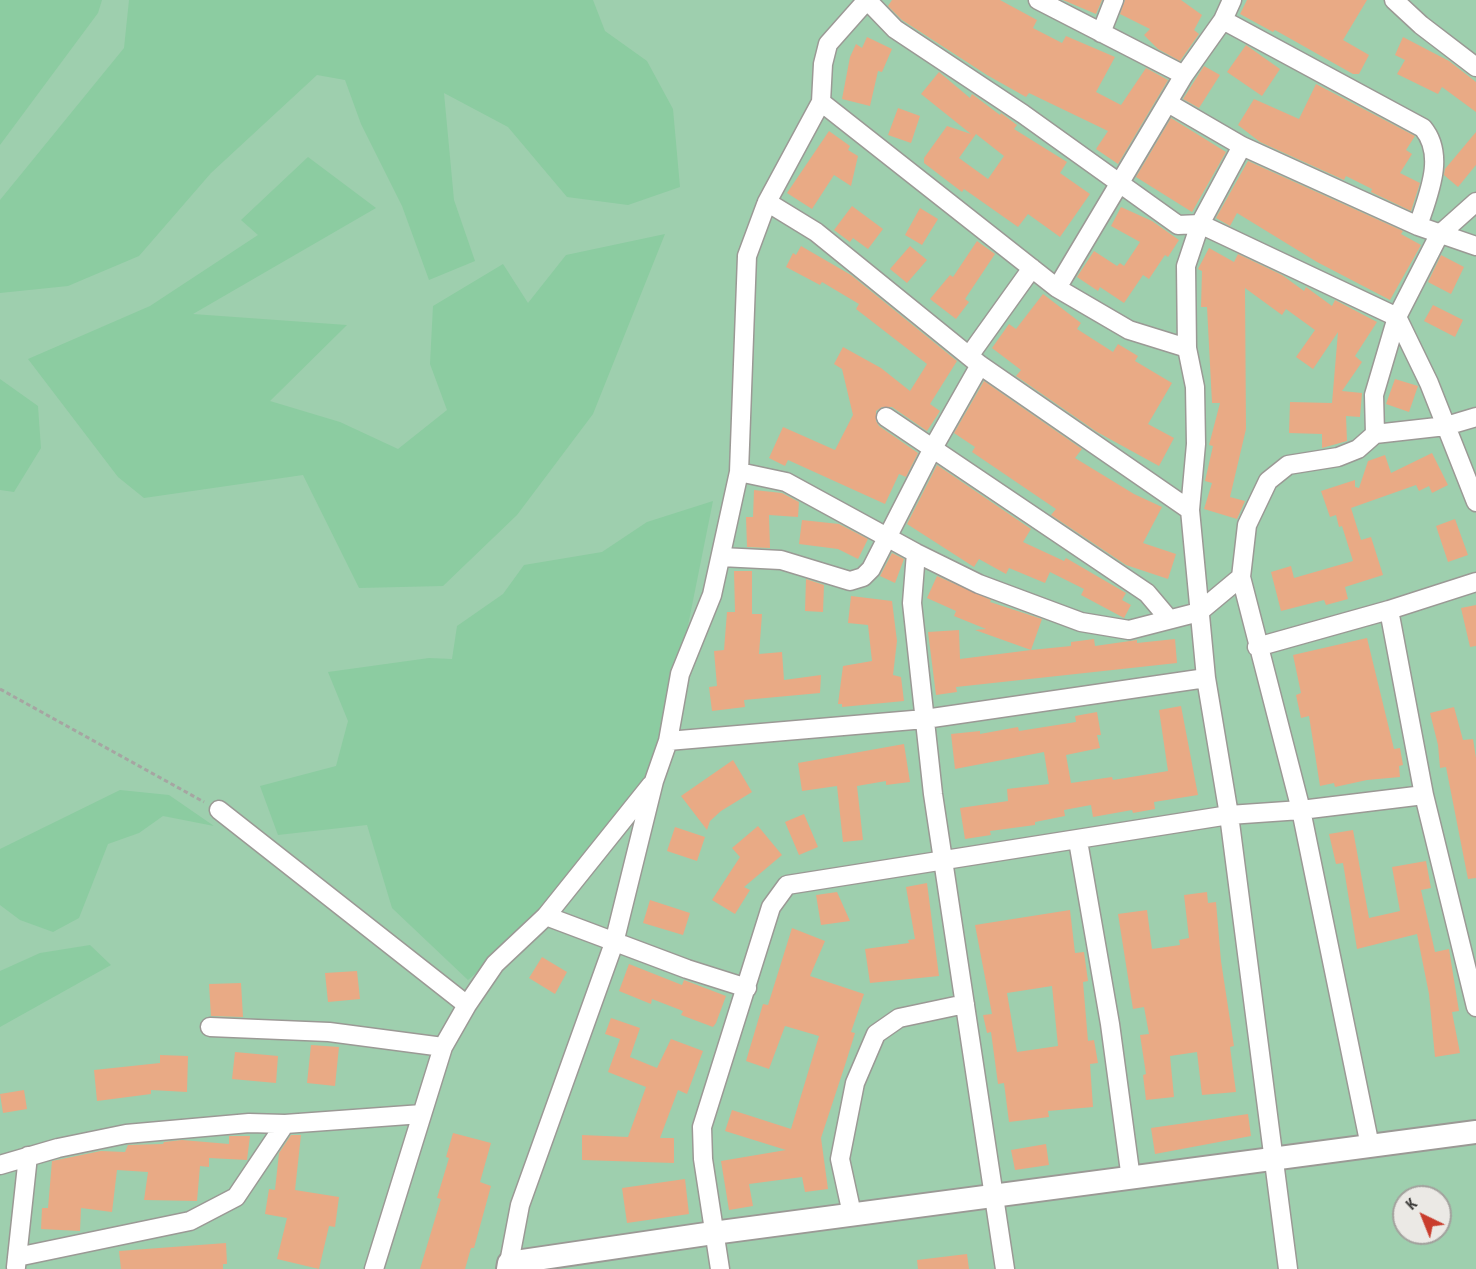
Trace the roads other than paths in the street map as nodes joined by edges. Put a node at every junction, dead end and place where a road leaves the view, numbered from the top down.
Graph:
1 (1038, 0) edge
2 (1114, 0) edge
3 (1394, 0) edge
4 (1230, 1) edge
5 (1222, 20) junction
6 (1101, 33) junction
7 (1476, 67) edge
8 (1184, 75) junction
9 (821, 102) junction
10 (1168, 103) junction
11 (1242, 146) junction
12 (1119, 185) junction
13 (1476, 201) edge
14 (767, 202) junction
15 (1200, 224) junction
16 (1418, 226) junction
17 (1439, 235) junction
18 (1476, 246) edge
19 (1032, 268) junction
20 (1057, 288) junction
21 (1397, 317) junction
22 (1187, 348) junction
23 (975, 360) junction
24 (886, 417) dead end
25 (1476, 417) edge
26 (1446, 426) junction
27 (1375, 434) junction
28 (933, 448) junction
29 (739, 472) junction
30 (1476, 502) edge
31 (1190, 510) junction
32 (887, 536) junction
33 (916, 554) junction
34 (721, 557) junction
35 (1241, 577) junction
36 (1476, 582) edge
37 (1389, 610) junction
38 (1199, 612) junction
39 (1168, 619) junction
40 (1257, 647) junction
41 (1206, 678) junction
42 (925, 719) junction
43 (668, 741) junction
44 (654, 781) junction
45 (1424, 795) junction
46 (219, 810) road end
47 (1301, 810) junction
48 (1229, 815) junction
49 (1078, 841) junction
50 (942, 861) junction
51 (546, 916) junction
52 (614, 943) junction
53 (747, 988) junction
54 (965, 1004) junction
55 (467, 1005) junction
56 (1476, 1008) edge
57 (210, 1027) dead end
58 (443, 1047) junction
59 (422, 1114) junction
60 (285, 1124) junction
61 (1476, 1132) edge
62 (1370, 1146) junction
63 (28, 1156) junction
64 (1276, 1159) junction
65 (0, 1165) edge
66 (1131, 1179) junction
67 (992, 1196) junction
68 (852, 1214) junction
69 (713, 1233) junction
70 (17, 1263) edge
71 (508, 1266) edge
72 (374, 1269) edge
73 (720, 1269) edge
74 (1005, 1269) edge
75 (1288, 1269) edge

1 - 6 street
2 - 6 street
3 - 7 street
4 - 5 street
5 - 8 street
5 - 16 street
6 - 8 street
8 - 10 street
9 - 12 street
9 - 14 street
9 - 19 street
10 - 11 street
10 - 12 street
11 - 15 street
11 - 16 street
12 - 15 street
12 - 20 street
13 - 17 street
14 - 23 street
14 - 29 street
15 - 21 street
15 - 22 street
16 - 17 street
17 - 18 street
17 - 21 street
19 - 20 street
19 - 23 street
20 - 22 street
21 - 26 street
21 - 27 street
22 - 31 street
23 - 28 street
23 - 31 street
24 - 28 street
25 - 26 street
26 - 27 street
26 - 30 street
27 - 35 street
28 - 32 street
28 - 39 street
29 - 32 street
29 - 34 street
31 - 38 street
32 - 33 street
32 - 34 street
33 - 39 street
33 - 42 street
34 - 43 street
35 - 38 street
35 - 40 street
36 - 37 street
37 - 40 street
37 - 45 street
38 - 39 street
38 - 41 street
40 - 47 street
41 - 42 street
41 - 48 street
42 - 43 street
42 - 50 street
43 - 44 street
44 - 51 street
44 - 52 street
45 - 47 street
45 - 56 street
46 - 55 street
47 - 48 street
47 - 62 street
48 - 49 street
48 - 64 street
49 - 50 street
49 - 66 street
50 - 53 street
50 - 54 street
51 - 52 street
51 - 55 street
52 - 53 street
52 - 71 street
53 - 69 street
54 - 67 street
54 - 68 street
55 - 58 street
57 - 58 street
58 - 59 street
59 - 60 street
59 - 72 street
60 - 63 street
60 - 70 street
61 - 62 street
62 - 64 street
63 - 65 street
63 - 70 street
64 - 66 street
64 - 75 street
66 - 67 street
67 - 68 street
67 - 74 street
68 - 69 street
69 - 71 street
69 - 73 street

